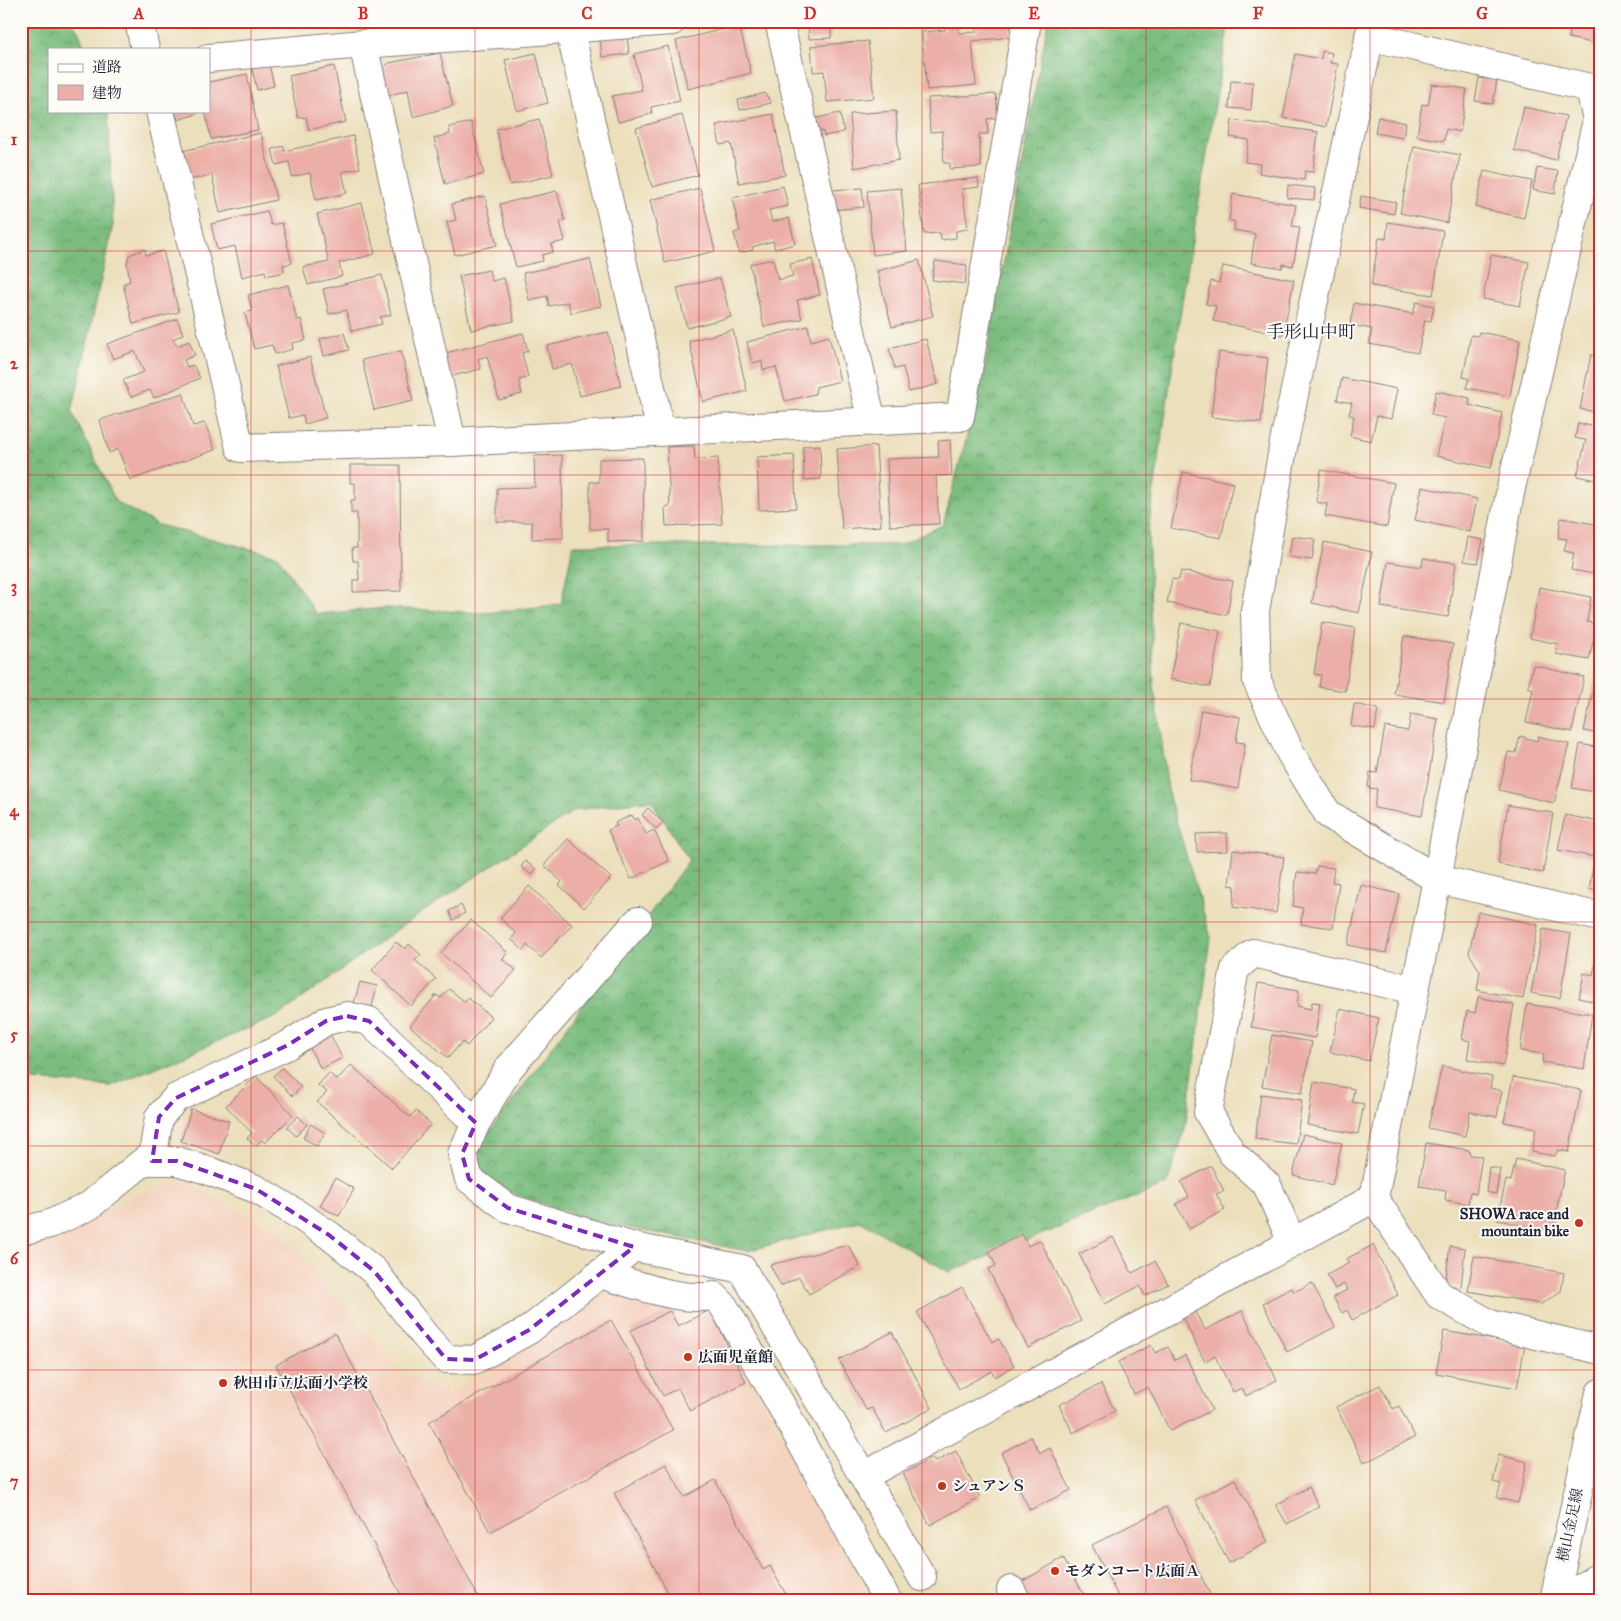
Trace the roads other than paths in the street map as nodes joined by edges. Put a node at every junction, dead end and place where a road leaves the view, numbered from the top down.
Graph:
1 (139, 21) edge
2 (672, 21) edge
3 (779, 21) edge
4 (1027, 21) edge
5 (1371, 28) edge
6 (570, 30) junction
7 (363, 44) junction
8 (145, 48) edge
9 (210, 58) edge
10 (160, 112) edge
11 (872, 422) junction
12 (661, 432) junction
13 (452, 442) junction
14 (1437, 878) junction
15 (1600, 917) edge
16 (638, 921) dead end
17 (1415, 990) junction
18 (476, 1123) junction
19 (152, 1160) junction
20 (1374, 1198) junction
21 (21, 1231) edge
22 (1292, 1242) junction
23 (634, 1247) junction
24 (599, 1274) junction
25 (1600, 1350) edge
26 (1600, 1392) edge
27 (864, 1476) junction
28 (1600, 1576) edge
29 (922, 1577) dead end
30 (887, 1600) edge
31 (1554, 1600) edge
32 (1560, 1600) edge

1 - 8 street
2 - 6 street
3 - 11 street
4 - 11 street
5 - 14 street
5 - 14 street
6 - 7 street
6 - 12 street
7 - 9 street
7 - 13 street
10 - 13 street
11 - 12 street
12 - 13 street
14 - 15 street
14 - 17 street
16 - 18 street
17 - 20 street
17 - 22 street
18 - 19 street
18 - 23 street
19 - 21 street
19 - 24 street
20 - 22 street
20 - 25 street
22 - 27 street
23 - 24 street
23 - 27 street
24 - 30 street
26 - 31 street, 横山金足線
27 - 29 street
28 - 32 street

